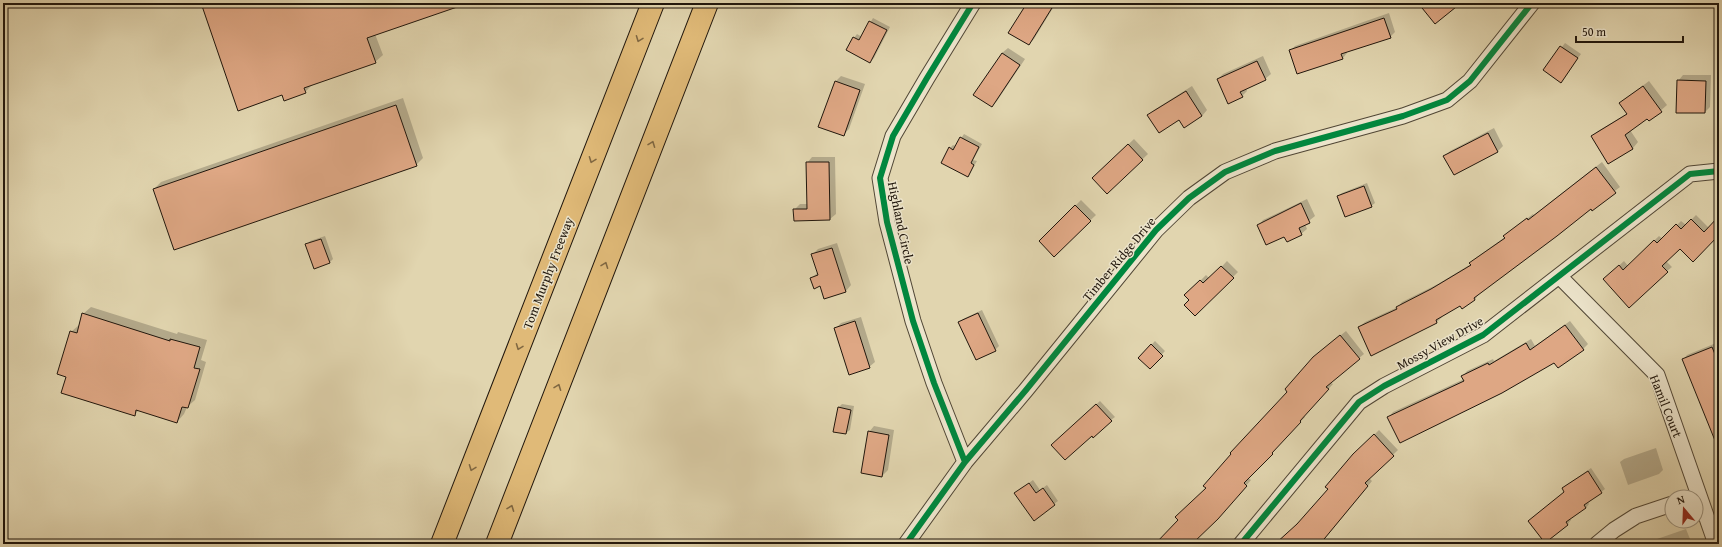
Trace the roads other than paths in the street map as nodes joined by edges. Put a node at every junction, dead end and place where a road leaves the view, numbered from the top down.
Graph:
1 (653, 3) edge
2 (707, 3) edge
3 (973, 3) edge
4 (1532, 3) edge
5 (1719, 171) edge
6 (1559, 276) junction
7 (965, 462) junction
8 (1695, 489) edge
9 (1664, 507) edge
10 (1704, 514) edge
11 (442, 544) edge
12 (496, 544) edge
13 (906, 544) edge
14 (1241, 544) edge
15 (1597, 544) edge
16 (1716, 544) edge

1 -> 11 highway, Tom Murphy Freeway
12 -> 2 highway
3 - 7 street, Highland Circle
4 - 7 street, Timber Ridge Drive
5 - 6 street, Mossy View Drive
6 - 8 street, Hamil Court
6 - 14 street, Mossy View Drive
7 - 13 street, Timber Ridge Drive
9 - 15 street
10 - 16 street, Hamil Court

